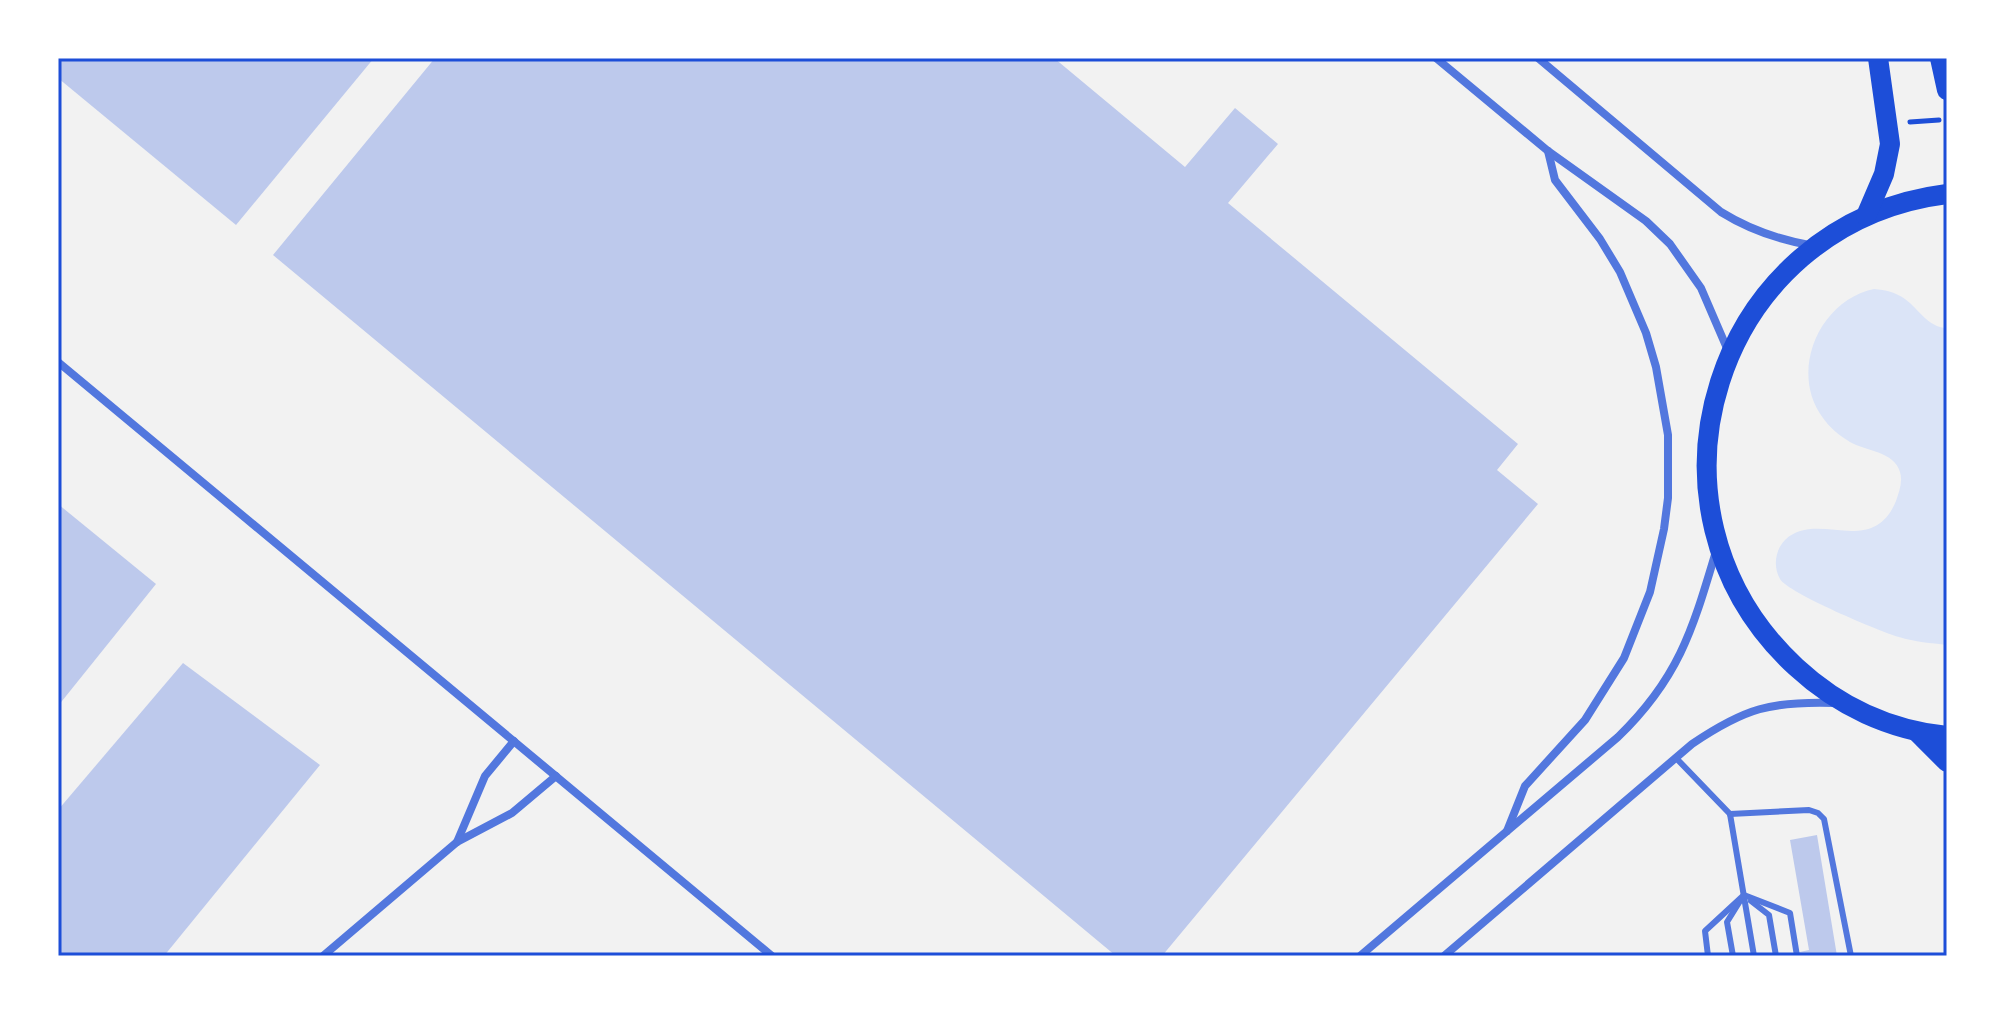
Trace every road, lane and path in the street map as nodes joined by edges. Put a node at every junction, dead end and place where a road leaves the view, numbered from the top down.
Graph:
1 (1436, 58) edge
2 (1538, 58) edge
3 (1551, 58) edge
4 (1878, 58) edge
5 (1940, 58) edge
6 (1553, 70) junction
7 (1947, 90) edge
8 (1939, 120) dead end
9 (1909, 122) dead end
10 (1548, 151) junction
11 (1947, 194) edge
12 (1866, 216) junction
13 (1815, 246) junction
14 (1729, 353) junction
15 (58, 362) edge
16 (1718, 544) junction
17 (1844, 703) junction
18 (1918, 733) junction
19 (1947, 736) edge
20 (514, 741) junction
21 (1676, 758) junction
22 (1947, 762) edge
23 (556, 776) junction
24 (1730, 814) junction
25 (1507, 831) junction
26 (457, 842) junction
27 (1744, 895) junction
28 (323, 956) edge
29 (772, 956) edge
30 (1360, 956) edge
31 (1444, 956) edge
32 (1708, 956) edge
33 (1733, 956) edge
34 (1754, 956) edge
35 (1776, 956) edge
36 (1797, 956) edge
37 (1851, 956) edge

1 - 10 street
2 - 6 street
3 - 6 street
4 - 12 main road
5 - 7 main road
6 - 13 street
8 - 9 path
10 - 14 street
10 - 25 street
11 - 12 main road
12 - 13 main road
13 - 14 main road
14 - 16 main road
15 - 20 street
16 - 17 main road
16 - 25 street
17 - 18 main road
17 - 21 street
18 - 19 main road
18 - 22 main road
20 - 23 street
20 - 26 street
21 - 24 lane
21 - 31 street
23 - 26 street
23 - 29 street
24 - 27 lane
24 - 37 lane
25 - 30 street
26 - 28 street
27 - 32 lane
27 - 33 lane
27 - 34 lane
27 - 35 lane
27 - 36 lane

